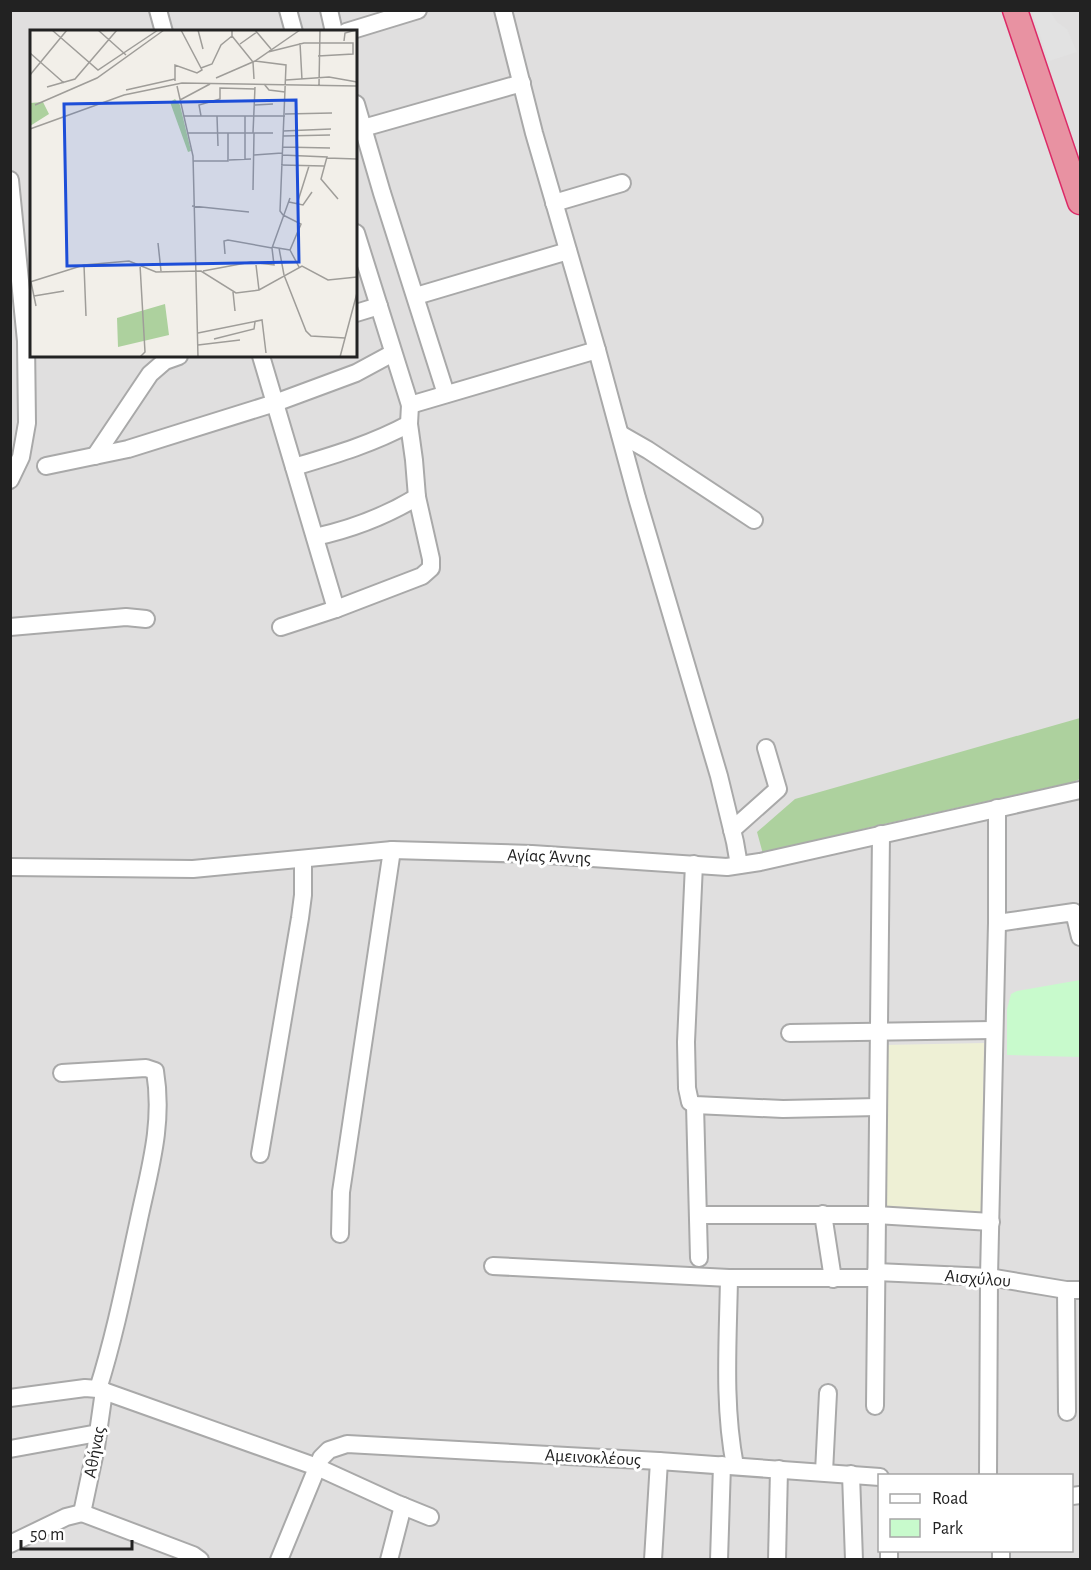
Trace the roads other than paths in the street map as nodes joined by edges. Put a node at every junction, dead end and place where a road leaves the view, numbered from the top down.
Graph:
1 (158, 10) edge
2 (288, 10) edge
3 (329, 10) edge
4 (418, 10) edge
5 (503, 10) edge
6 (1015, 10) edge
7 (163, 30) edge
8 (293, 30) edge
9 (334, 30) edge
10 (353, 30) edge
11 (522, 83) junction
12 (357, 107) edge
13 (363, 128) junction
14 (10, 180) edge
15 (622, 183) dead end
16 (1080, 202) edge
17 (554, 203) junction
18 (357, 236) edge
19 (568, 250) junction
20 (416, 296) junction
21 (379, 306) junction
22 (357, 313) edge
23 (18, 341) edge
24 (597, 350) junction
25 (393, 353) junction
26 (175, 357) edge
27 (261, 357) edge
28 (446, 394) junction
29 (275, 403) junction
30 (410, 405) junction
31 (409, 424) junction
32 (620, 434) junction
33 (95, 456) junction
34 (46, 466) dead end
35 (294, 467) junction
36 (10, 480) edge
37 (417, 497) junction
38 (754, 520) dead end
39 (315, 537) junction
40 (336, 609) junction
41 (146, 619) dead end
42 (10, 627) edge
43 (281, 627) dead end
44 (766, 748) dead end
45 (1080, 790) edge
46 (997, 808) junction
47 (732, 830) junction
48 (880, 834) junction
49 (392, 850) junction
50 (303, 859) junction
51 (694, 864) junction
52 (739, 865) junction
53 (10, 867) edge
54 (997, 923) junction
55 (1080, 937) edge
56 (993, 1030) junction
57 (879, 1032) junction
58 (790, 1033) dead end
59 (62, 1073) dead end
60 (695, 1105) junction
61 (878, 1107) junction
62 (260, 1154) dead end
63 (823, 1214) junction
64 (699, 1215) junction
65 (876, 1215) junction
66 (991, 1222) junction
67 (340, 1234) dead end
68 (699, 1258) dead end
69 (492, 1266) dead end
70 (876, 1275) junction
71 (989, 1277) junction
72 (729, 1278) junction
73 (833, 1280) junction
74 (1073, 1290) edge
75 (101, 1390) junction
76 (828, 1393) dead end
77 (10, 1398) edge
78 (875, 1406) dead end
79 (1067, 1412) dead end
80 (98, 1433) junction
81 (10, 1449) edge
82 (659, 1461) junction
83 (729, 1466) junction
84 (317, 1467) junction
85 (779, 1470) junction
86 (824, 1472) junction
87 (851, 1474) junction
88 (988, 1474) edge
89 (878, 1477) edge
90 (403, 1506) junction
91 (82, 1513) junction
92 (430, 1517) dead end
93 (10, 1544) edge
94 (200, 1560) edge
95 (279, 1560) edge
96 (389, 1560) edge
97 (653, 1560) edge
98 (719, 1560) edge
99 (777, 1560) edge
100 (854, 1560) edge

1 - 7 street
2 - 8 street
3 - 9 street
4 - 10 street
5 - 11 street
6 - 16 highway
11 - 13 street
11 - 17 street
12 - 13 street
13 - 20 street
14 - 23 street
15 - 17 street
17 - 19 street
18 - 21 street
19 - 20 street
19 - 24 street
20 - 28 street
21 - 22 street
21 - 25 street
23 - 36 street
24 - 28 street
24 - 32 street
25 - 29 street
25 - 30 street
26 - 33 street
27 - 29 street
28 - 30 street
29 - 33 street
29 - 35 street
30 - 31 street
31 - 35 street
31 - 37 street
32 - 38 street
32 - 47 street
33 - 34 street
35 - 39 street
37 - 39 street
37 - 40 street
39 - 40 street
40 - 43 street
41 - 42 street
44 - 47 street
45 - 46 street, Αγίας Άννης
46 - 48 street, Αγίας Άννης
46 - 54 street
47 - 52 street
48 - 52 street, Αγίας Άννης
48 - 57 street
49 - 50 street, Αγίας Άννης
49 - 51 street, Αγίας Άννης
49 - 67 street
50 - 53 street, Αγίας Άννης
50 - 62 street
51 - 52 street, Αγίας Άννης
51 - 60 street
54 - 55 street
54 - 56 street
56 - 57 street
56 - 66 street
57 - 58 street
57 - 61 street
59 - 75 street, Αθήνας
60 - 61 street
60 - 64 street
61 - 65 street
63 - 64 street
63 - 65 street
63 - 73 street
64 - 68 street
65 - 66 street
65 - 70 street
66 - 71 street
69 - 72 street, Αισχύλου
70 - 71 street, Αισχύλου
70 - 73 street, Αισχύλου
70 - 78 street
71 - 74 street, Αισχύλου
71 - 88 street
72 - 73 street, Αισχύλου
72 - 83 street
74 - 79 street
75 - 77 street
75 - 80 street, Αθήνας
75 - 84 street
76 - 86 street
80 - 81 street
80 - 91 street, Αθήνας
82 - 83 street, Αμεινοκλέους
82 - 84 street, Αμεινοκλέους
82 - 97 street
83 - 85 street, Αμεινοκλέους
83 - 98 street
84 - 90 street
84 - 95 street
85 - 86 street, Αμεινοκλέους
85 - 99 street
86 - 87 street, Αμεινοκλέους
87 - 89 street, Αμεινοκλέους
87 - 100 street
90 - 92 street
90 - 96 street
91 - 93 street
91 - 94 street

